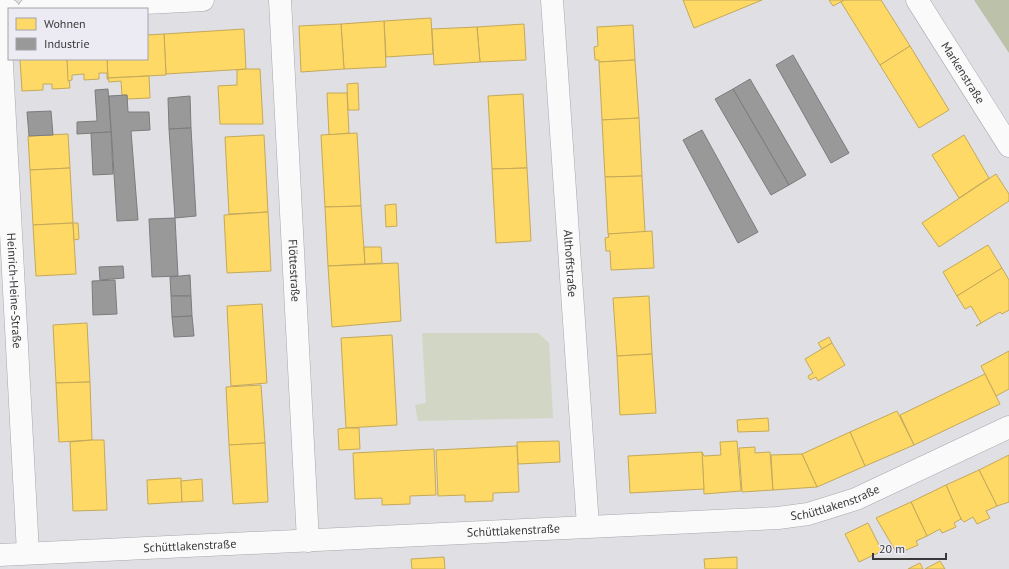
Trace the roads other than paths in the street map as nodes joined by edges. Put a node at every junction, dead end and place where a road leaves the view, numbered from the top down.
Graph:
1 (203, 0) edge
2 (280, 0) edge
3 (552, 0) edge
4 (918, 0) edge
5 (48, 8) edge
6 (0, 27) edge
7 (1009, 146) edge
8 (1009, 427) edge
9 (588, 526) junction
10 (308, 541) junction
11 (28, 553) junction
12 (0, 555) edge
13 (57, 560) edge

1 - 5 street
2 - 10 street, Flöttestraße
3 - 9 street, Althoffstraße
4 - 7 street, Markenstraße
6 - 11 street, Heinrich-Heine-Straße
8 - 9 street, Schüttlakenstraße
9 - 10 street, Schüttlakenstraße
10 - 13 street, Schüttlakenstraße
11 - 12 street, Schüttlakenstraße
11 - 13 street, Schüttlakenstraße

